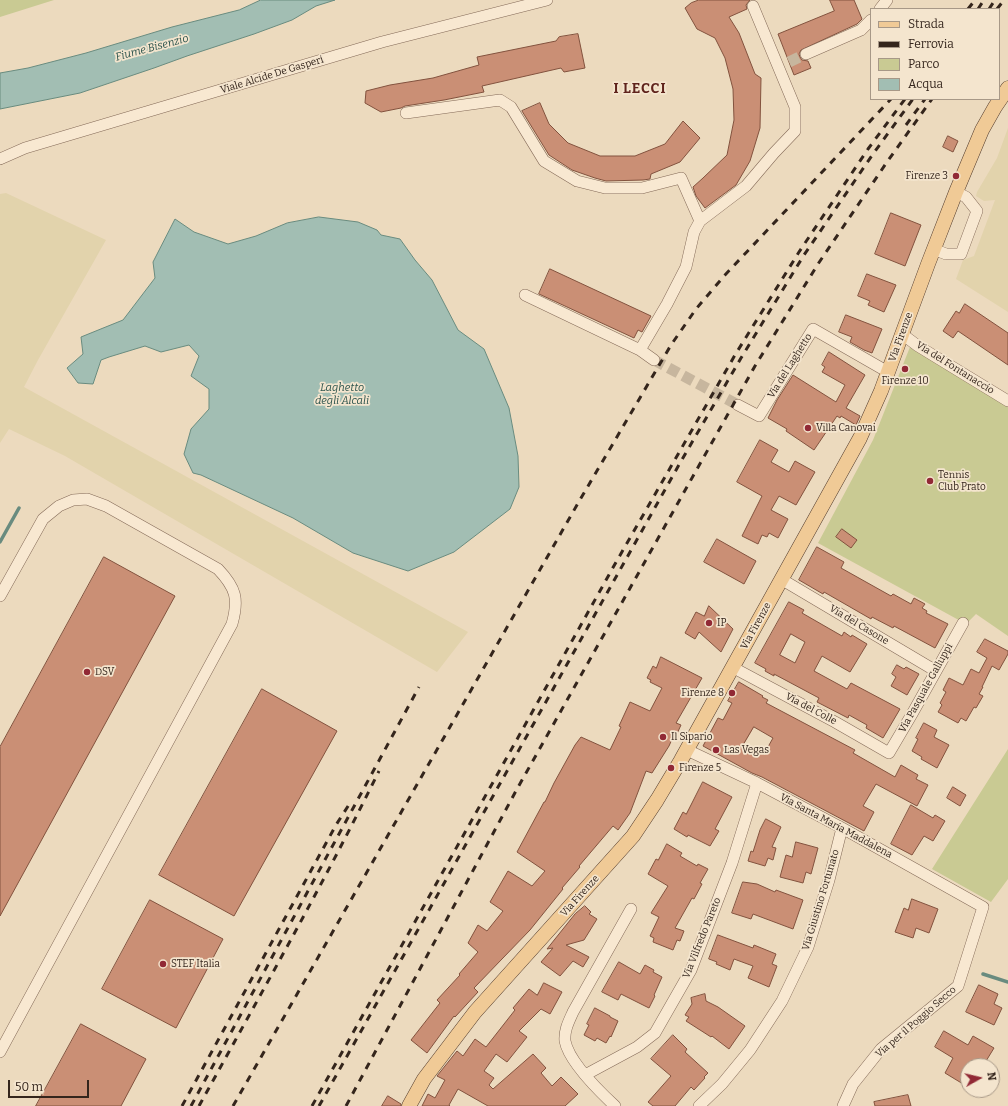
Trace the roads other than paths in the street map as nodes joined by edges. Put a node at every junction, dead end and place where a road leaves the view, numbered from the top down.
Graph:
1 (547, 0) edge
2 (887, 0) edge
3 (753, 6) dead end
4 (881, 8) edge
5 (870, 21) edge
6 (806, 54) tunnel mouth
7 (1008, 88) edge
8 (1000, 100) edge
9 (1000, 100) edge
10 (406, 113) dead end
11 (0, 159) edge
12 (956, 192) junction
13 (700, 221) junction
14 (933, 249) junction
15 (524, 295) dead end
16 (902, 334) junction
17 (640, 350) junction
18 (654, 360) tunnel mouth
19 (888, 372) junction
20 (1008, 401) edge
21 (738, 404) tunnel mouth
22 (781, 579) junction
23 (0, 596) edge
24 (962, 623) dead end
25 (732, 667) junction
26 (936, 671) junction
27 (687, 750) junction
28 (889, 753) joint
29 (757, 783) junction
30 (842, 828) junction
31 (983, 907) joint
32 (632, 909) dead end
33 (0, 1052) edge
34 (585, 1075) junction
35 (409, 1106) edge
36 (615, 1106) edge
37 (699, 1106) edge
38 (843, 1106) edge

1 - 11 street, Viale Alcide De Gasperi
2 - 4 street
3 - 13 street
5 - 6 street
7 - 9 main road, Via Firenze
8 - 12 main road, Via Firenze
10 - 13 street
12 - 14 main road, Via Firenze
12 - 14 street
13 - 17 street
14 - 16 main road, Via Firenze
15 - 17 street
16 - 19 main road, Via Firenze
16 - 20 street, Via del Fontanaccio
17 - 18 street
19 - 21 street, Via del Laghetto
19 - 22 main road, Via Firenze
22 - 25 main road, Via Firenze
22 - 26 street, Via del Casone
23 - 33 street
24 - 26 street, Via Pasquale Galluppi
25 - 27 main road, Via Firenze
25 - 28 street, Via del Colle
26 - 28 street, Via Pasquale Galluppi
27 - 29 street, Via Santa Maria Maddalena
27 - 35 main road, Via Firenze
29 - 30 street, Via Santa Maria Maddalena
29 - 34 street, Via Vilfredo Pareto
30 - 31 street, Via Santa Maria Maddalena
30 - 37 street, Via Giustino Fortunato
31 - 38 street, Via per il Poggio Secco
32 - 34 street
34 - 36 street

